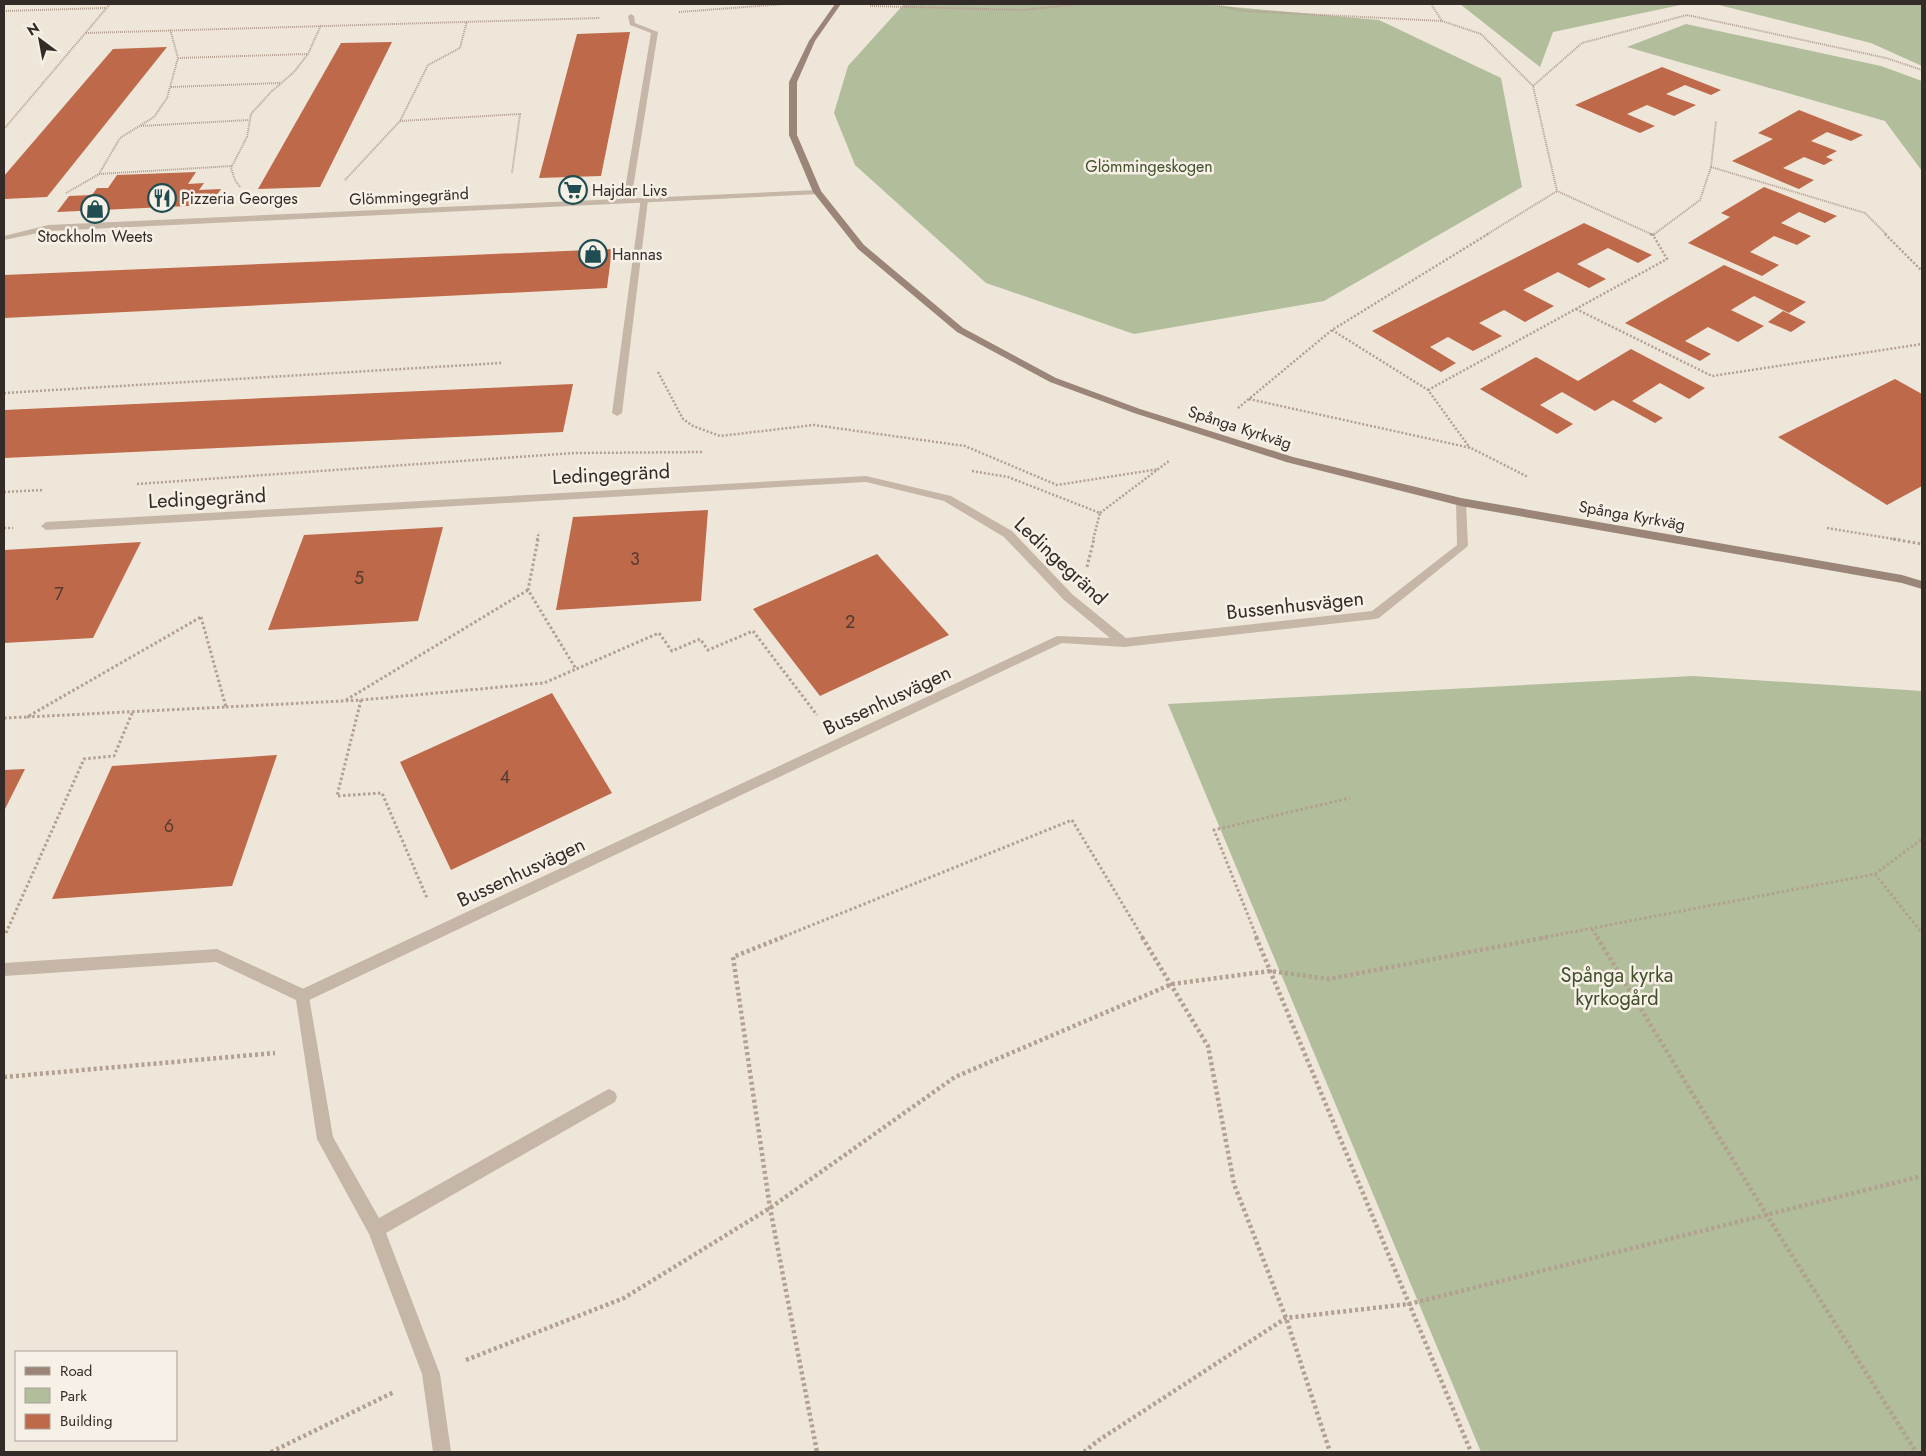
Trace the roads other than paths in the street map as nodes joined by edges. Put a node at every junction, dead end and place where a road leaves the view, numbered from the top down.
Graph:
1 (838, 4) edge
2 (631, 16) road end
3 (817, 192) junction
4 (644, 200) junction
5 (627, 201) junction
6 (4, 238) edge
7 (617, 413) dead end
8 (1461, 502) junction
9 (46, 526) dead end
10 (1922, 585) edge
11 (1124, 642) junction
12 (4, 970) edge
13 (303, 996) junction
14 (608, 1097) dead end
15 (376, 1229) junction
16 (442, 1452) edge

1 - 3 street, Spånga Kyrkväg
2 - 5 street
3 - 4 street, Glömmingegränd
3 - 8 street, Spånga Kyrkväg
4 - 5 street, Glömmingegränd
4 - 7 street
5 - 6 street, Glömmingegränd
8 - 10 street, Spånga Kyrkväg
8 - 11 street, Bussenhusvägen
9 - 11 street, Ledingegränd
11 - 13 street, Bussenhusvägen
12 - 13 street
13 - 15 street
14 - 15 street
15 - 16 street

